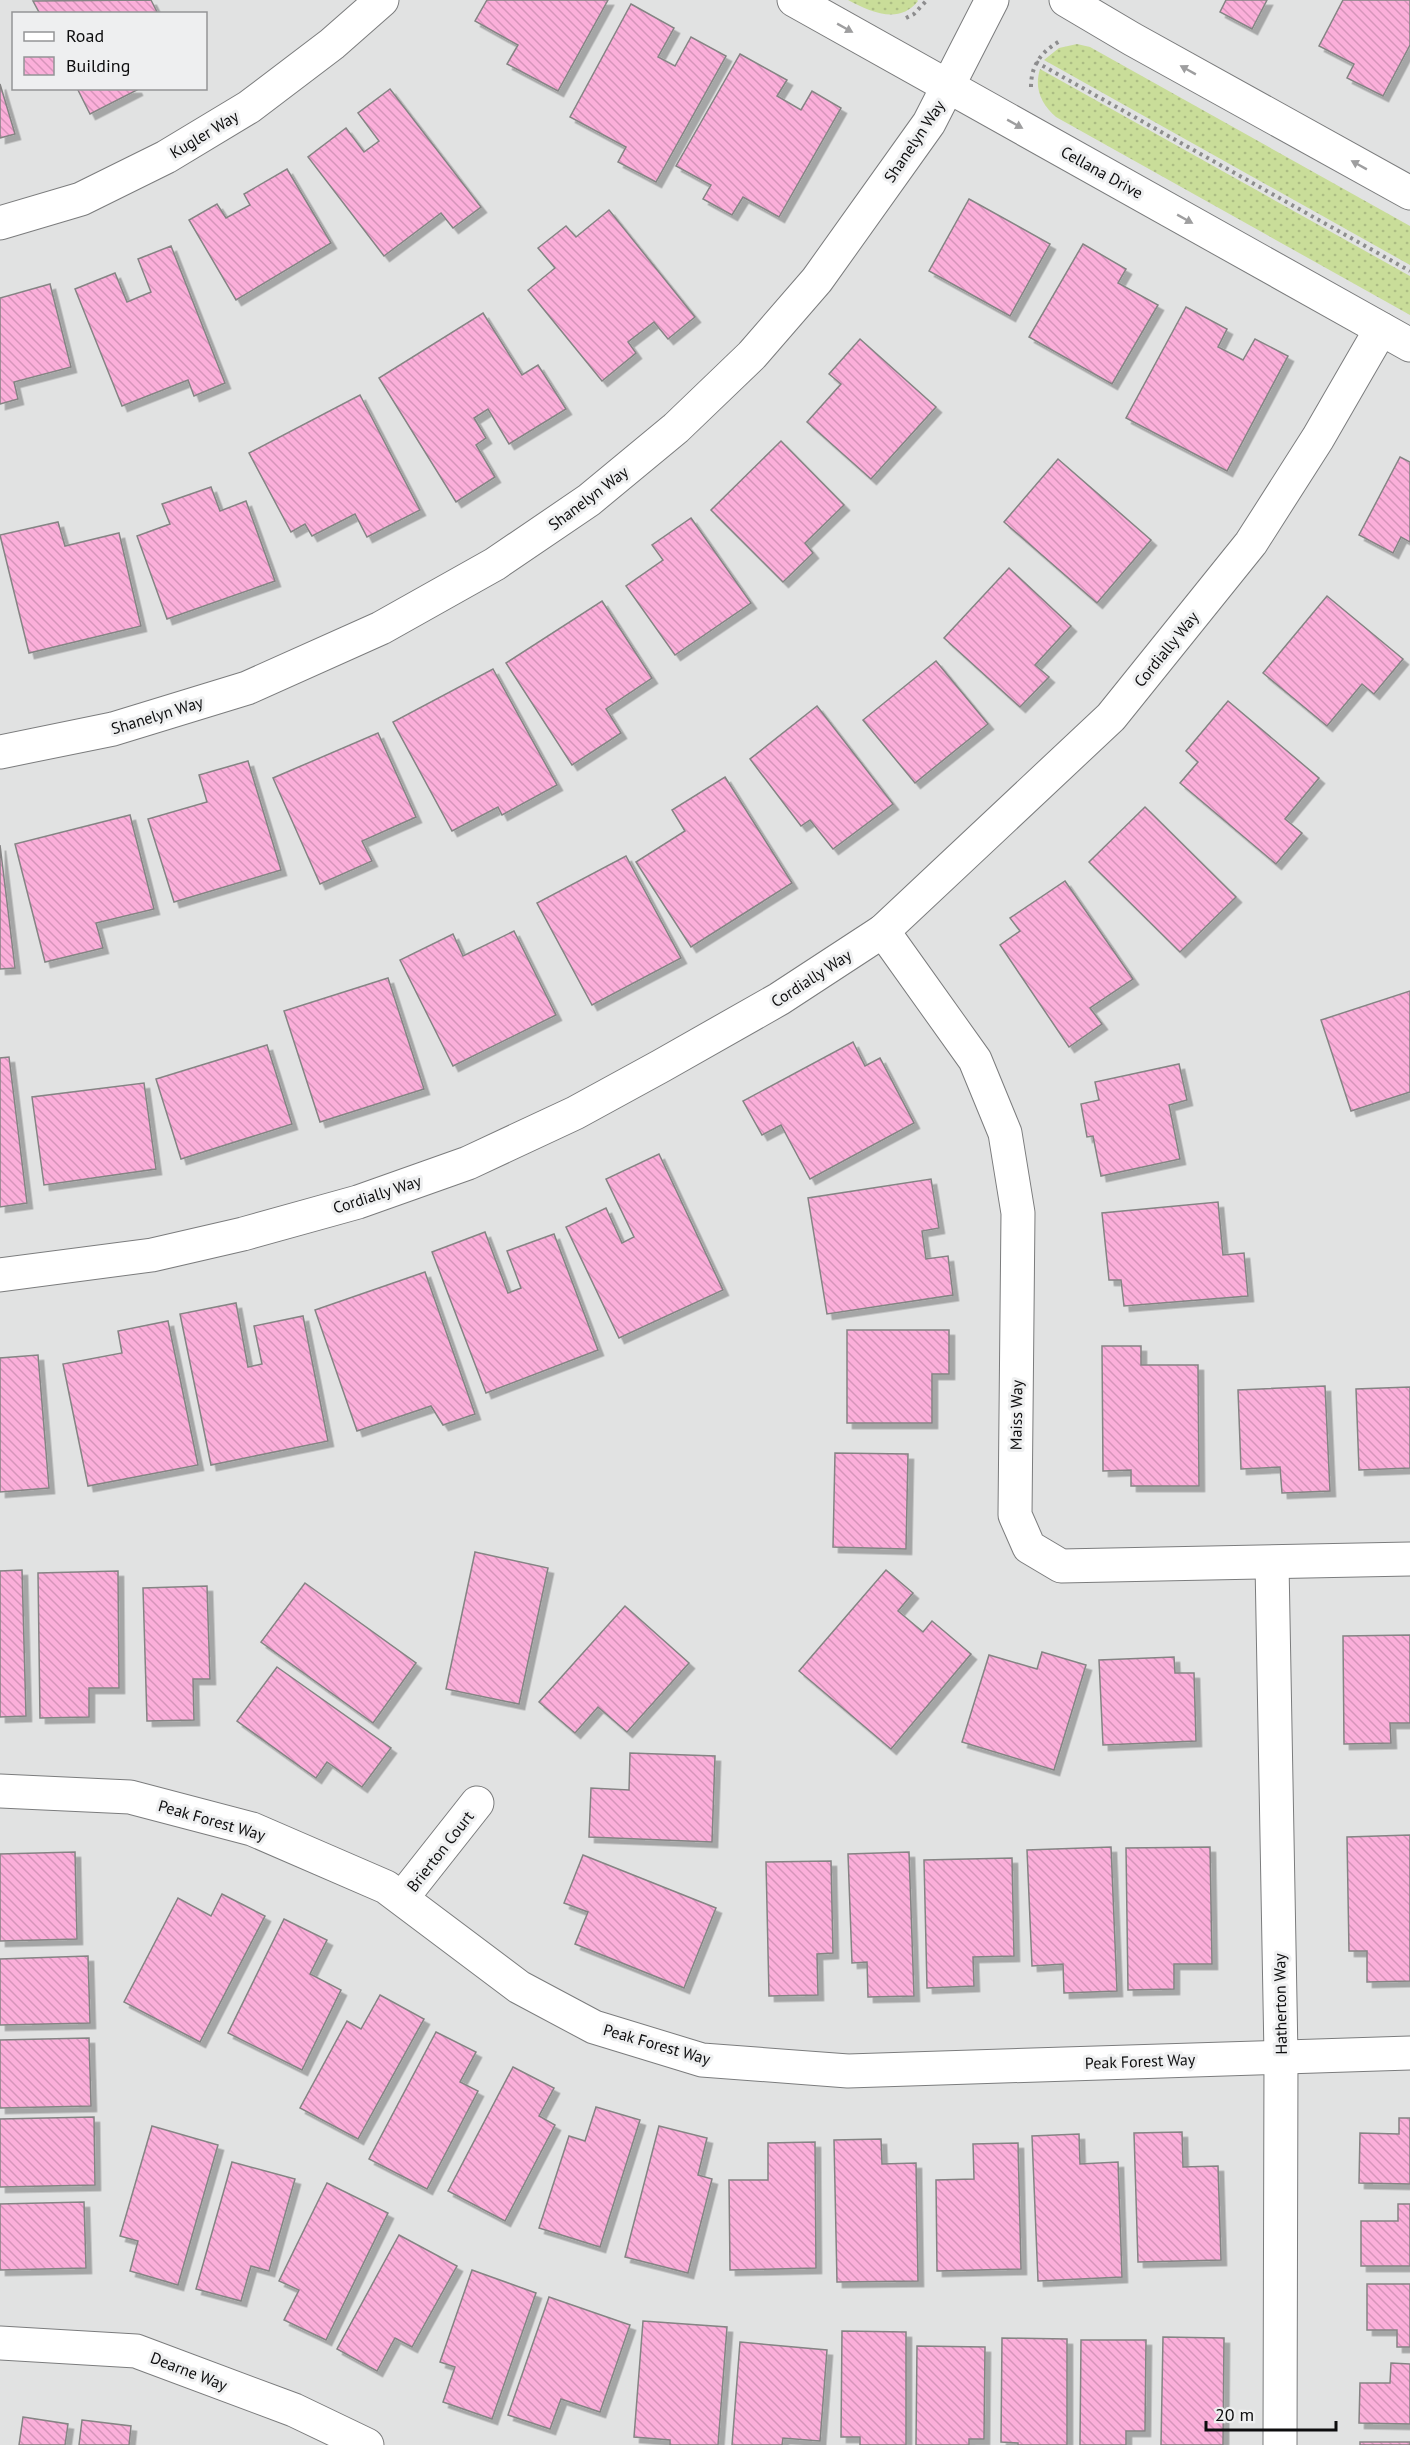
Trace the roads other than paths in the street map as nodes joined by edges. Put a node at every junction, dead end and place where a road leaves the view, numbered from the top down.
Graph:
1 (382, 0) edge
2 (794, 0) edge
3 (992, 0) edge
4 (1066, 0) edge
5 (949, 87) junction
6 (1410, 193) edge
7 (0, 223) edge
8 (1381, 328) junction
9 (1410, 345) edge
10 (0, 752) edge
11 (882, 931) junction
12 (0, 1275) edge
13 (1410, 1558) edge
14 (1272, 1563) junction
15 (0, 1791) edge
16 (477, 1803) dead end
17 (402, 1898) junction
18 (1410, 2053) edge
19 (1281, 2056) junction
20 (0, 2343) edge
21 (367, 2445) edge
22 (1280, 2445) edge

1 - 7 street, Kugler Way
2 -> 5 street, Cellana Drive
3 - 5 street, Shanelyn Way
6 -> 4 street
5 -> 8 street, Cellana Drive
5 - 10 street, Shanelyn Way
8 - 9 street, Cellana Drive
8 - 11 street, Cordially Way
11 - 12 street, Cordially Way
11 - 14 street, Maiss Way
13 - 14 street, Maiss Way
14 - 19 street, Hatherton Way
15 - 17 street, Peak Forest Way
16 - 17 street, Brierton Court
17 - 19 street, Peak Forest Way
18 - 19 street, Peak Forest Way
19 - 22 street, Hatherton Way
20 - 21 street, Dearne Way

